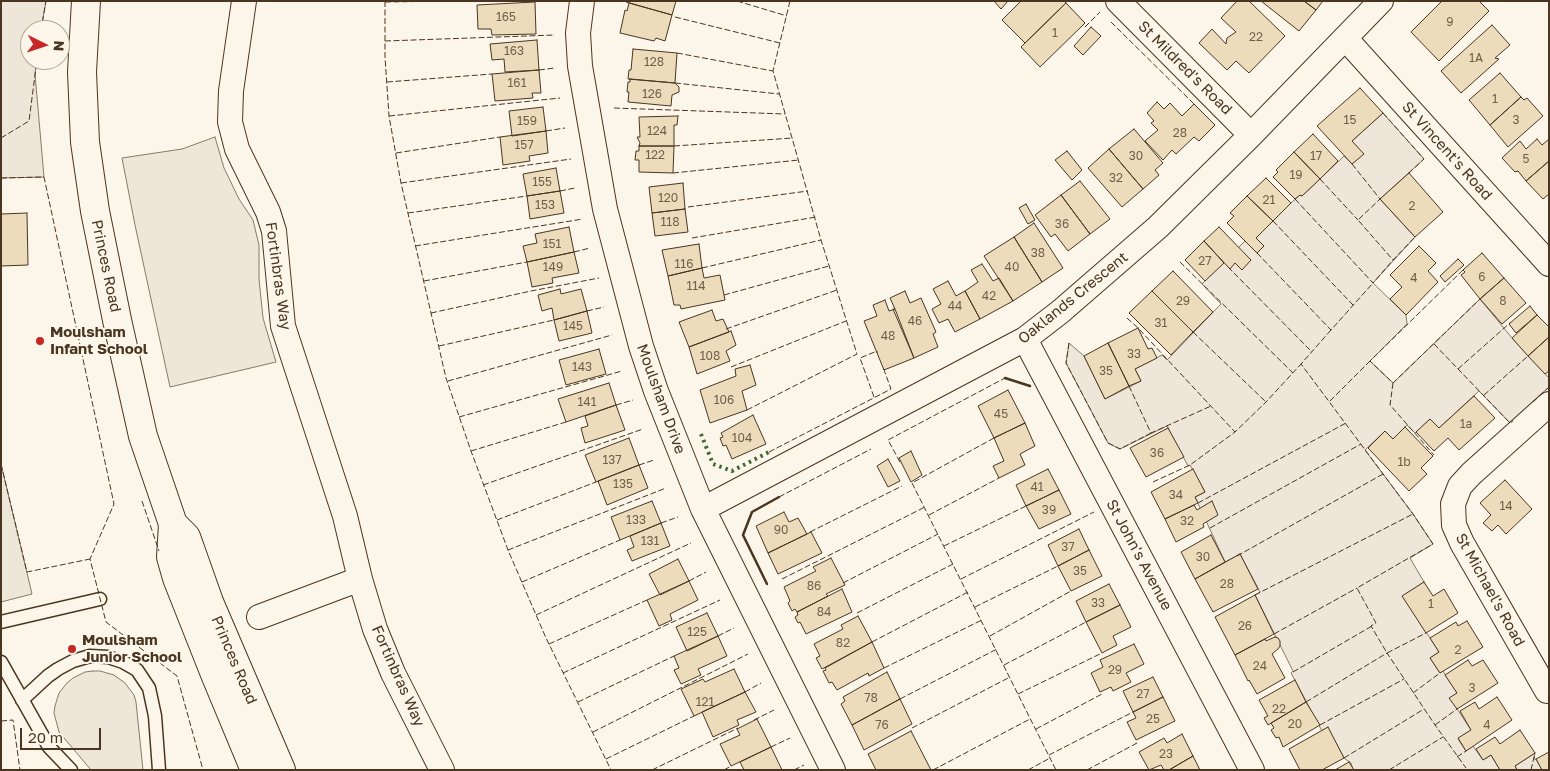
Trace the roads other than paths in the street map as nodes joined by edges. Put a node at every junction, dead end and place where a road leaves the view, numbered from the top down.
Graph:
1 (86, 1) edge
2 (244, 1) edge
3 (582, 1) edge
4 (1118, 1) edge
5 (1381, 1) edge
6 (1345, 38) junction
7 (1251, 135) junction
8 (1549, 264) edge
9 (1025, 339) junction
10 (1549, 404) edge
11 (703, 509) junction
12 (174, 524) junction
13 (360, 579) junction
14 (100, 599) dead end
15 (259, 617) dead end
16 (1, 622) edge
17 (1, 662) edge
18 (1546, 691) dead end
19 (22, 700) junction
20 (71, 770) edge
21 (159, 770) edge
22 (255, 770) edge
23 (281, 770) edge
24 (442, 770) edge
25 (834, 770) edge
26 (1252, 770) edge

1 - 12 main road, Princes Road
2 - 13 street, Fortinbras Way
3 - 11 street, Moulsham Drive
4 - 7 street, St Mildred's Road
5 - 6 street, Oaklands Crescent
6 - 7 street, Oaklands Crescent
6 - 8 street, St Vincent's Road
7 - 9 street, Oaklands Crescent
9 - 11 street, Oaklands Crescent
9 - 26 street, St John's Avenue
10 - 18 street, St Michael's Road
11 - 25 street, Moulsham Drive
12 - 22 main road, Princes Road
12 - 23 main road, Princes Road
13 - 15 street
13 - 24 street, Fortinbras Way
14 - 16 lane
17 - 19 lane
19 - 20 lane
19 - 21 lane

